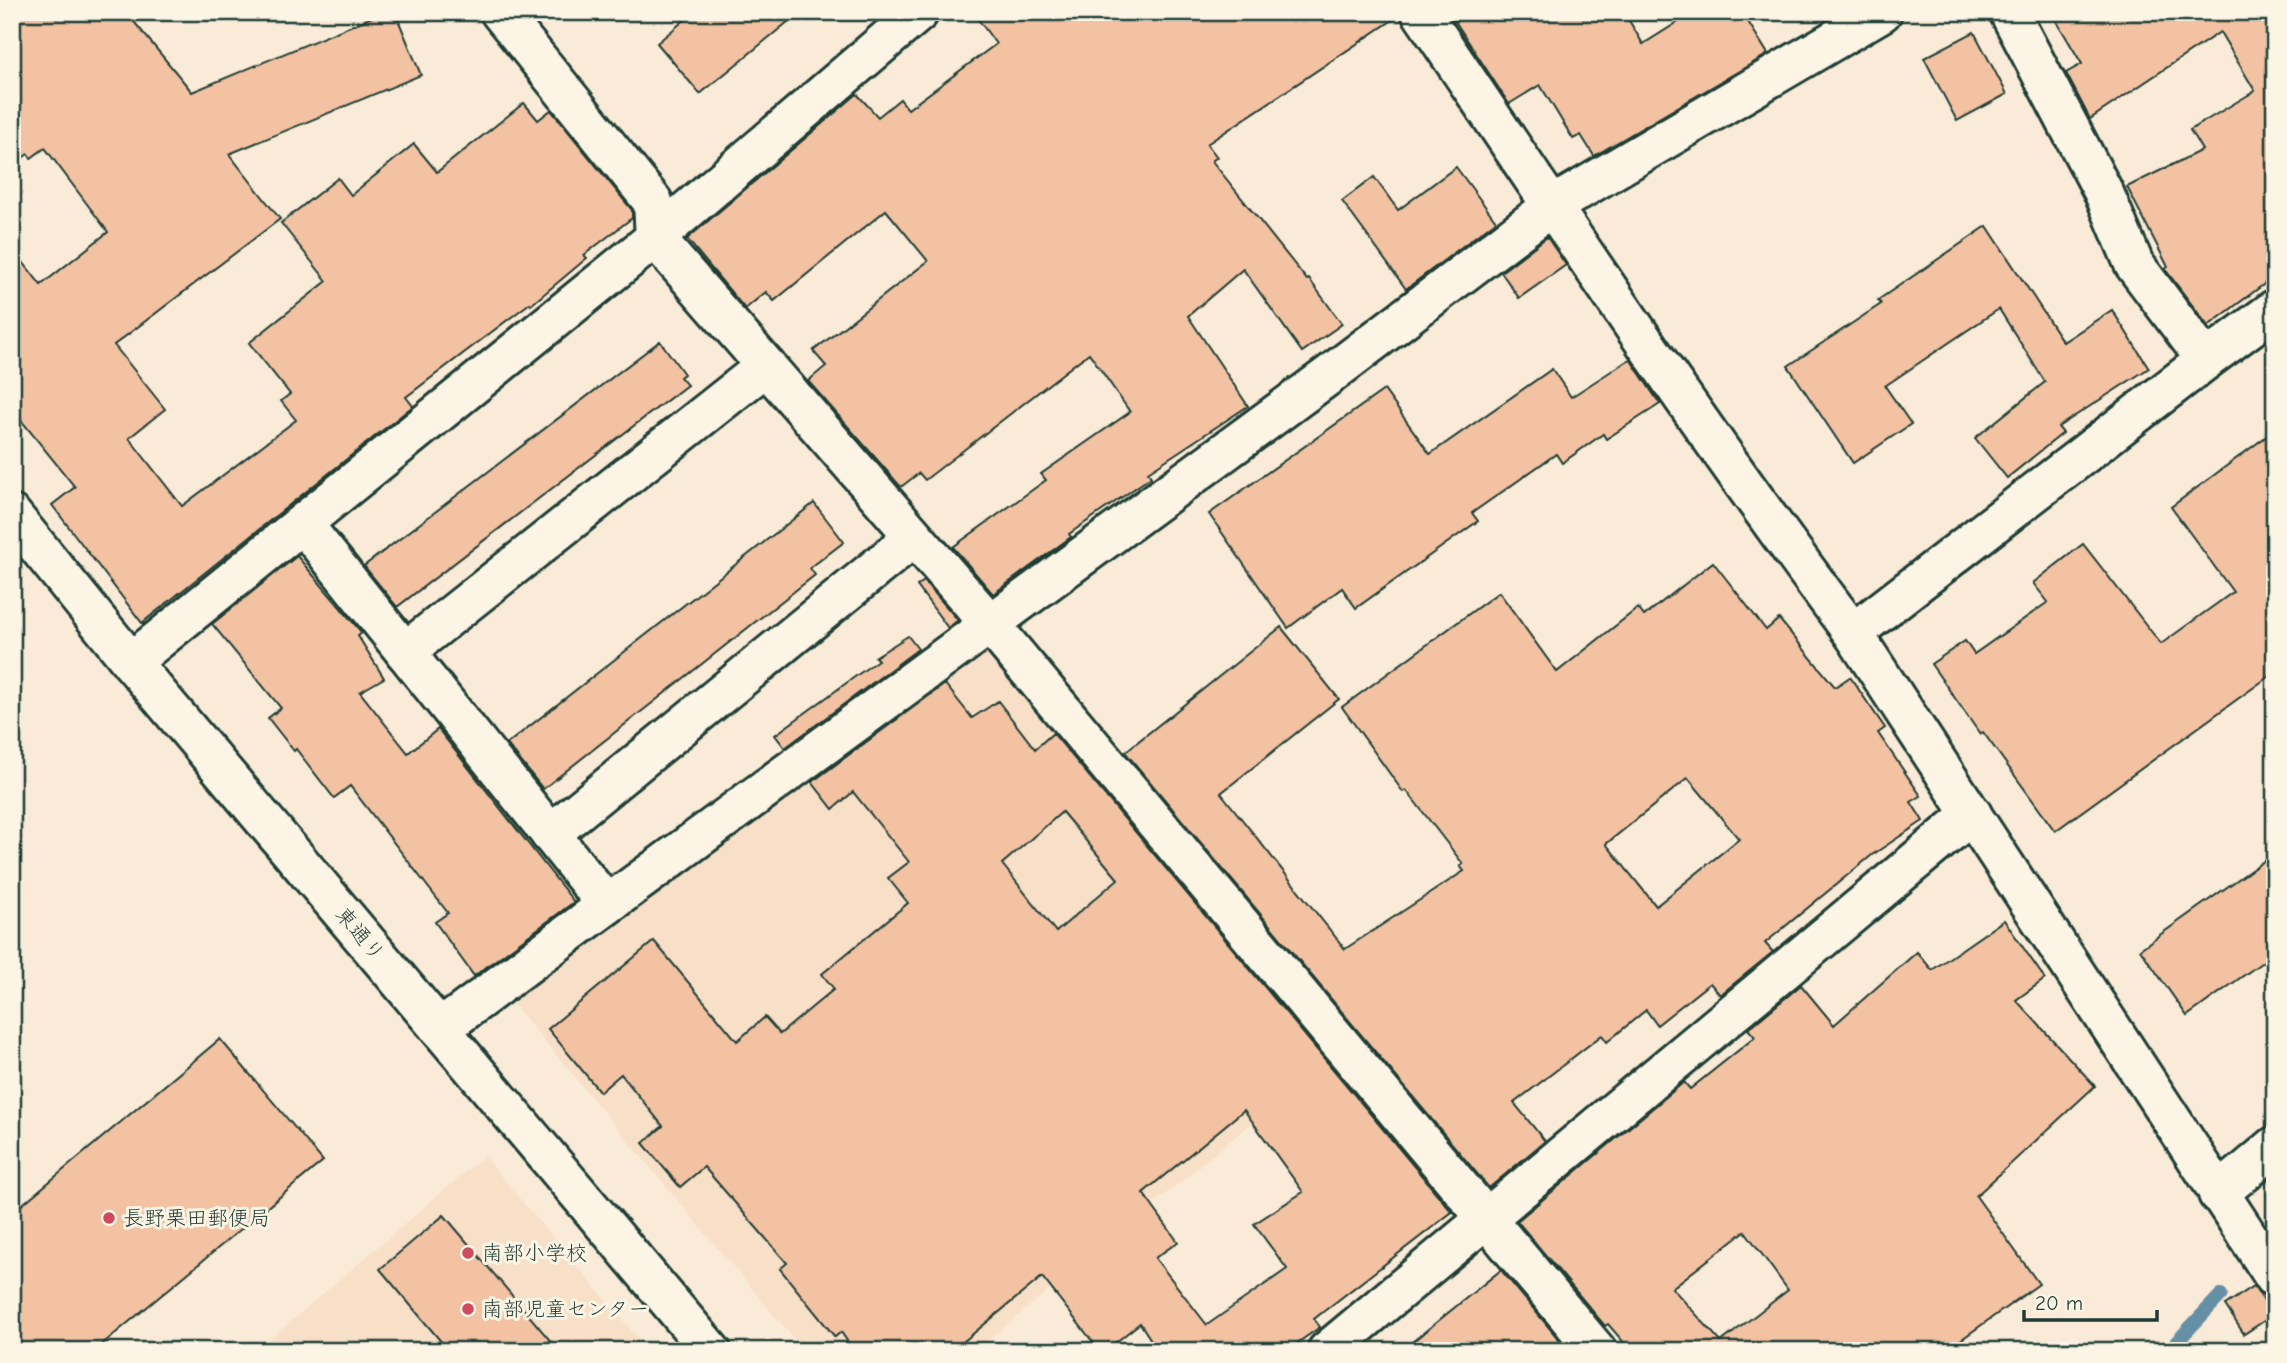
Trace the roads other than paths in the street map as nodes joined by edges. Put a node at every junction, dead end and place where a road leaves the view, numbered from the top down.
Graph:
1 (500, 12) edge
2 (919, 12) edge
3 (1421, 12) edge
4 (1882, 12) edge
5 (2009, 12) edge
6 (1552, 206) junction
7 (655, 238) junction
8 (2275, 309) edge
9 (2206, 359) junction
10 (766, 366) junction
11 (12, 515) edge
12 (303, 524) junction
13 (915, 537) junction
14 (991, 625) junction
15 (1853, 633) junction
16 (405, 652) junction
17 (131, 662) junction
18 (1972, 814) junction
19 (550, 834) junction
20 (607, 905) junction
21 (440, 1029) junction
22 (2275, 1146) edge
23 (2218, 1194) junction
24 (1487, 1218) junction
25 (2275, 1279) edge
26 (711, 1351) edge
27 (1327, 1351) edge
28 (1597, 1351) edge

1 - 7 street
2 - 7 street
3 - 6 street
4 - 6 street
5 - 9 street
6 - 14 street
6 - 15 street
7 - 10 street
7 - 12 street
8 - 9 street
9 - 15 street
10 - 13 street
10 - 16 street
11 - 17 street, 東通り
12 - 16 street
12 - 17 street
13 - 14 street
13 - 19 street
14 - 20 street
14 - 24 street
15 - 18 street
16 - 19 street
17 - 21 street, 東通り
18 - 23 street
18 - 24 street
19 - 20 street
20 - 21 street
21 - 26 street, 東通り
22 - 23 street
23 - 25 street
24 - 27 street
24 - 28 street

